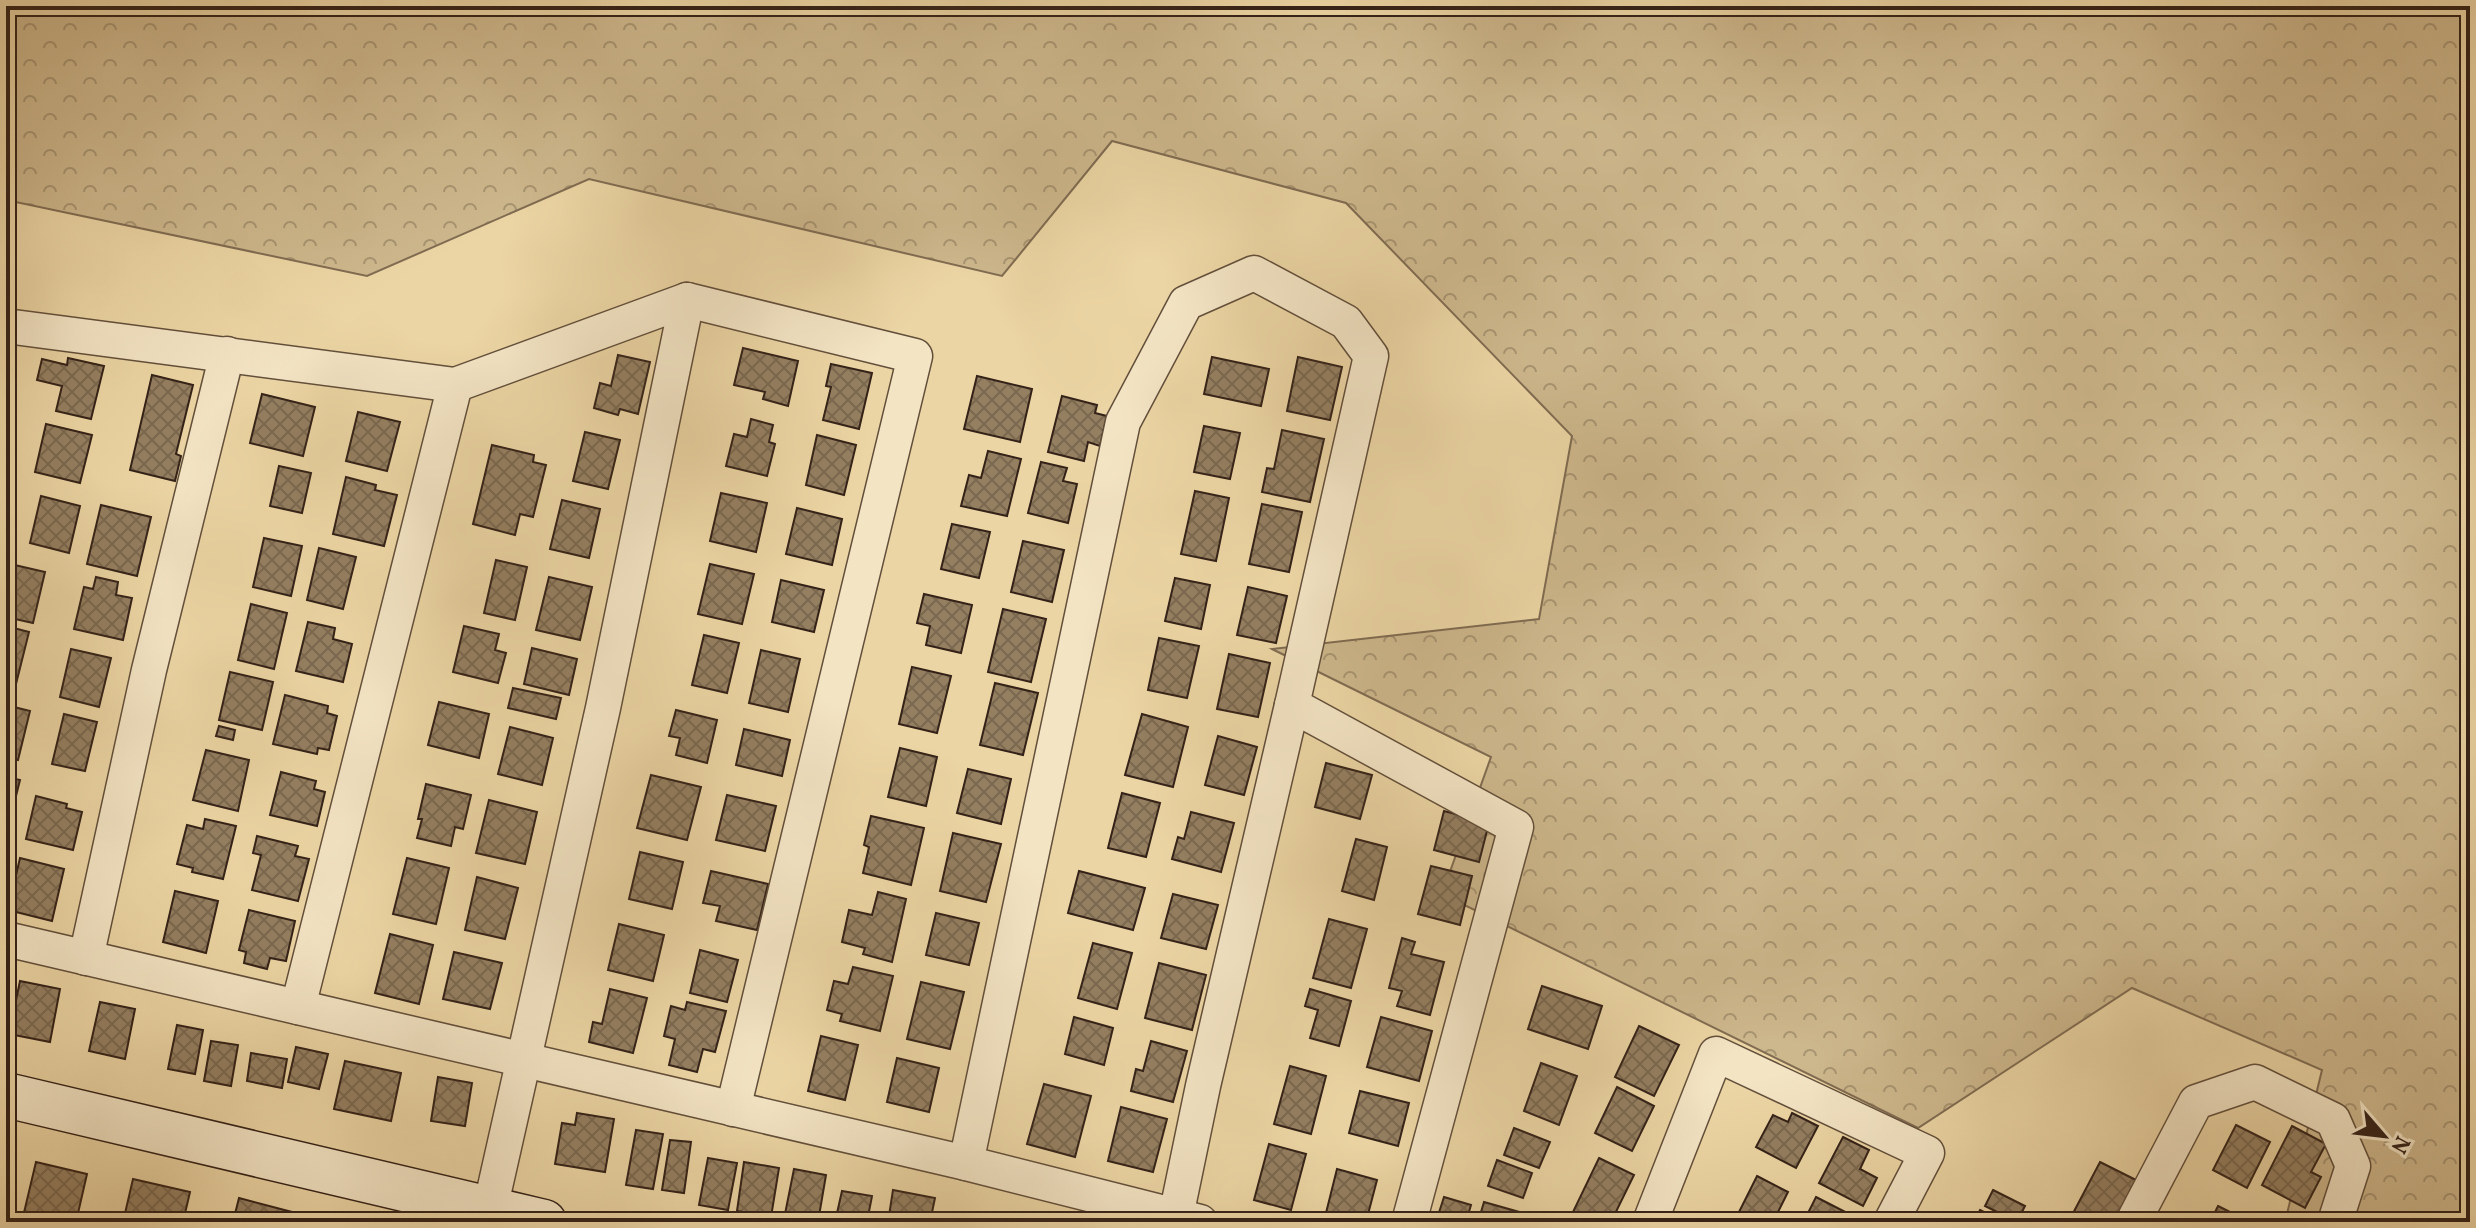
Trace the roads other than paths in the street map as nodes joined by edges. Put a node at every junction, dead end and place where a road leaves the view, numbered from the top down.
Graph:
1 (687, 300) junction
2 (6, 326) edge
3 (227, 354) junction
4 (455, 385) junction
5 (1292, 705) junction
6 (6, 939) edge
7 (86, 958) junction
8 (298, 1007) junction
9 (524, 1061) junction
10 (6, 1095) edge
11 (733, 1109) junction
12 (966, 1163) junction
13 (490, 1209) junction
14 (1188, 1219) edge
15 (544, 1222) edge
16 (1409, 1222) edge
17 (1650, 1222) edge
18 (1891, 1222) edge
19 (2133, 1222) edge
20 (2335, 1222) edge

1 - 4 street
1 - 9 street
1 - 11 street
2 - 3 street
3 - 4 street
3 - 7 street
4 - 8 street
5 - 12 street
5 - 14 street
5 - 16 street
6 - 7 street
7 - 8 street
8 - 9 street
9 - 11 street
9 - 13 street
10 - 13 street
11 - 12 street
12 - 14 street
13 - 15 street
17 - 18 street
19 - 20 street

